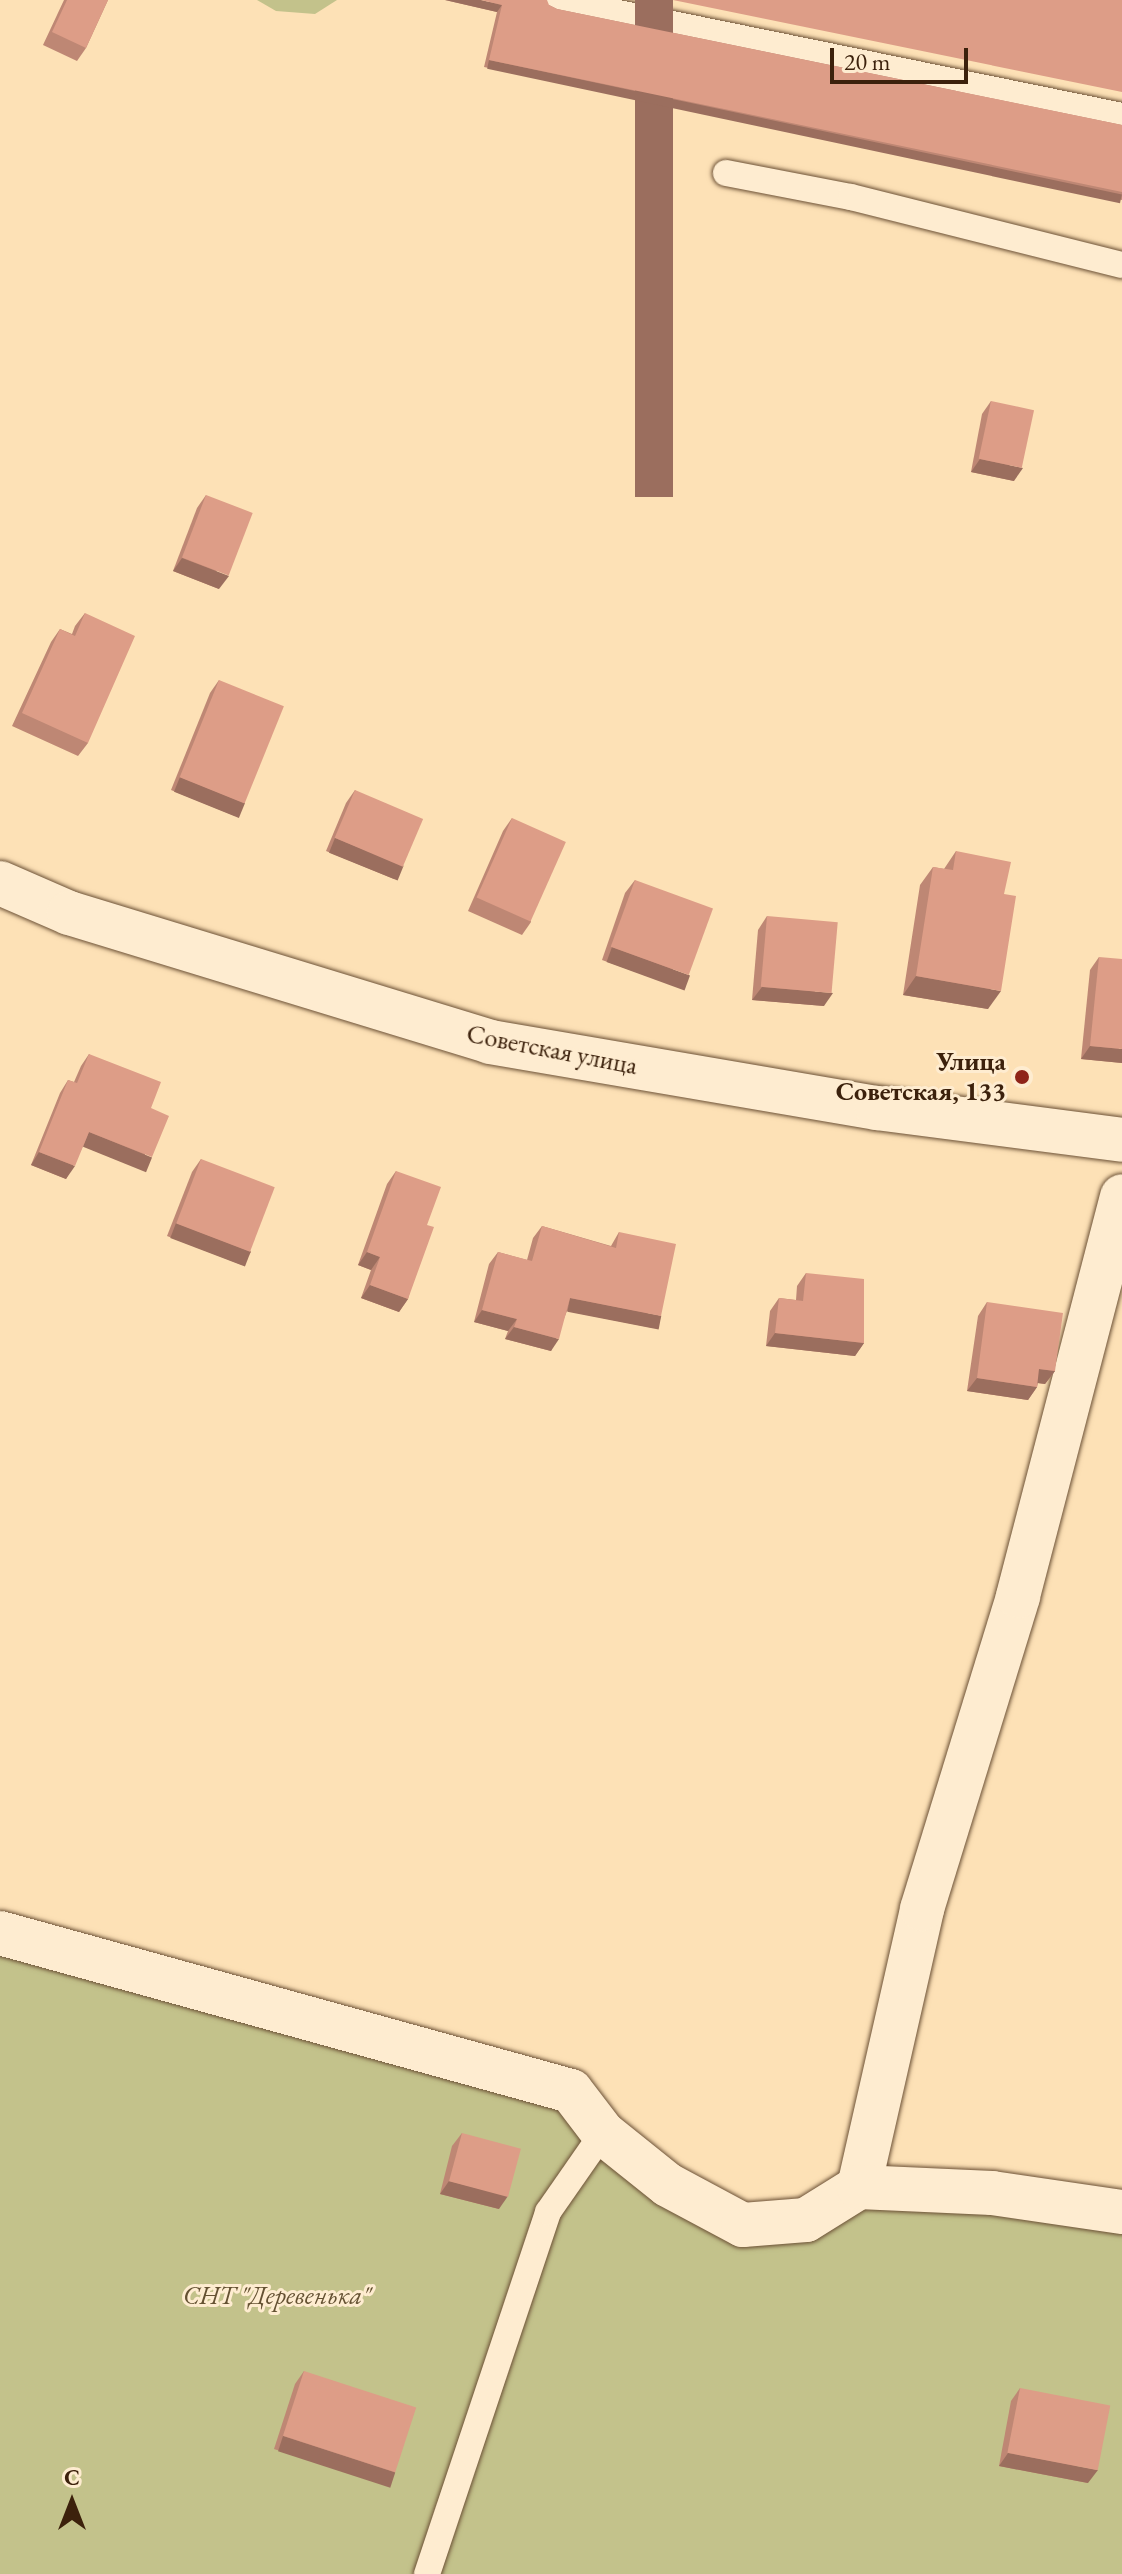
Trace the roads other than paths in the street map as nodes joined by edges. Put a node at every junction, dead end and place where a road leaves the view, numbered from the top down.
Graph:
1 (555, 0) edge
2 (1122, 116) edge
3 (726, 173) dead end
4 (1122, 265) edge
5 (0, 883) edge
6 (1122, 1140) edge
7 (1122, 1196) edge
8 (0, 1933) edge
9 (603, 2133) junction
10 (859, 2187) junction
11 (1122, 2212) edge
12 (427, 2574) edge

1 - 2 lane
3 - 4 lane
5 - 6 street, Советская улица
7 - 10 street
8 - 9 street
9 - 10 street
9 - 12 lane
10 - 11 street

